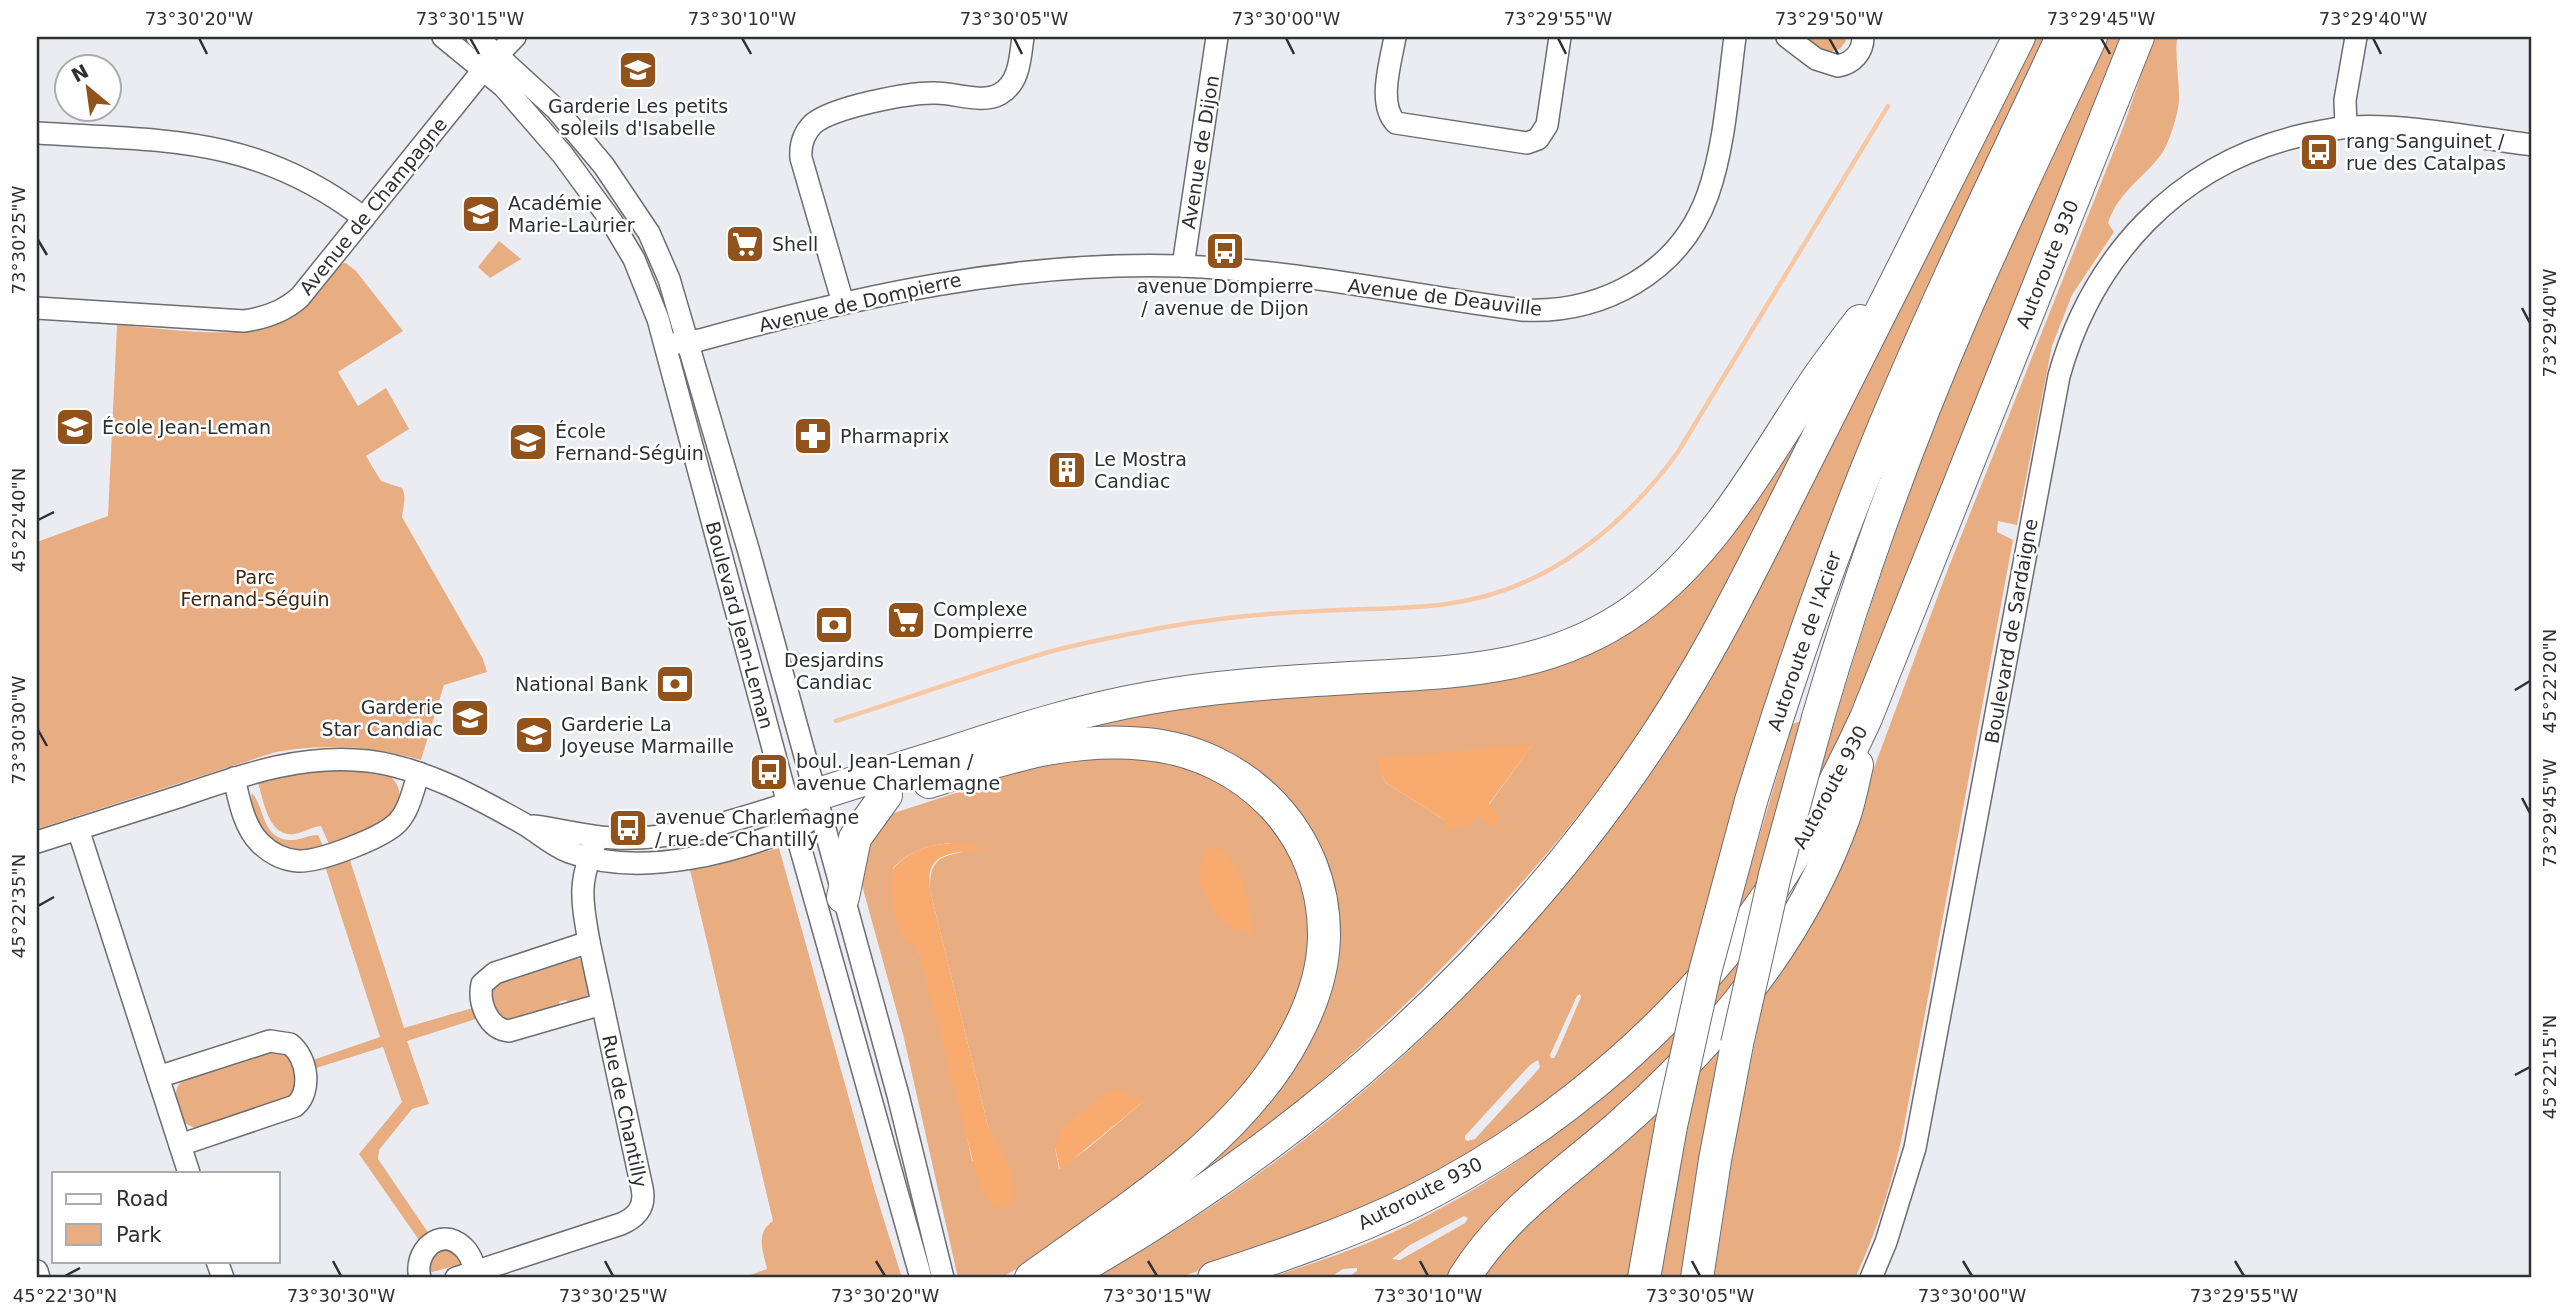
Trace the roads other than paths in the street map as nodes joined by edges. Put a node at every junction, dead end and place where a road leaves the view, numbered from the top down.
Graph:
1 (443, 37) edge
2 (477, 37) edge
3 (515, 37) edge
4 (1023, 37) edge
5 (1217, 37) edge
6 (1395, 37) edge
7 (1560, 37) edge
8 (1735, 37) edge
9 (1787, 37) edge
10 (1863, 37) edge
11 (2019, 37) edge
12 (2062, 37) edge
13 (2091, 37) edge
14 (2138, 37) edge
15 (2356, 37) edge
16 (491, 62) junction
17 (2346, 127) junction
18 (37, 133) edge
19 (2532, 145) edge
20 (364, 218) junction
21 (1915, 246) junction
22 (1183, 266) junction
23 (843, 303) junction
24 (37, 309) edge
25 (688, 341) junction
26 (664, 344) junction
27 (1873, 699) junction
28 (419, 773) junction
29 (234, 778) junction
30 (886, 795) junction
31 (805, 811) junction
32 (524, 824) junction
33 (78, 829) junction
34 (598, 837) junction
35 (37, 842) edge
36 (589, 857) junction
37 (843, 897) junction
38 (589, 942) junction
39 (602, 1004) junction
40 (158, 1077) junction
41 (180, 1145) junction
42 (189, 1172) edge
43 (37, 1270) edge
44 (466, 1275) edge
45 (39, 1278) edge
46 (420, 1278) edge
47 (921, 1278) edge
48 (943, 1278) edge
49 (1031, 1278) edge
50 (1062, 1278) edge
51 (1214, 1278) edge
52 (1464, 1278) edge
53 (1644, 1278) edge
54 (1698, 1278) edge
55 (1871, 1278) edge

1 - 16 street, Boulevard Jean-Leman
2 - 16 street, Boulevard Jean-Leman
3 - 16 street, Avenue de Champagne
4 - 23 street
5 - 22 street, Avenue de Dijon
6 - 7 street
8 - 22 street, Avenue de Deauville
9 - 10 street
11 - 21 highway
12 - 53 highway, Autoroute de l'Acier, bridge
13 - 54 highway, Autoroute de l'Acier, bridge
14 - 27 highway, Autoroute 930
15 - 17 street
16 - 20 street, Avenue de Champagne
16 - 25 street, Boulevard Jean-Leman
16 - 26 street, Boulevard Jean-Leman
17 - 19 street, Boulevard de Sardaigne
17 - 55 street, Boulevard de Sardaigne
18 - 20 street
20 - 24 street, Avenue de Champagne
21 - 31 highway
21 - 50 highway
22 - 23 street, Avenue de Dompierre
23 - 25 street, Avenue de Dompierre
25 - 26 street, Avenue de Dompierre
25 - 31 street, Boulevard Jean-Leman
26 - 31 street, Boulevard Jean-Leman
27 - 51 highway, Autoroute 930
27 - 52 highway
28 - 29 street
28 - 29 street
28 - 32 street
29 - 33 street
30 - 31 highway
30 - 37 highway
30 - 49 highway
31 - 34 street
31 - 36 street
31 - 37 street, Boulevard Jean-Leman
31 - 47 street, Boulevard Jean-Leman
32 - 34 street
32 - 36 street
33 - 35 street
33 - 40 street
34 - 36 street, Rue de Chantilly
36 - 38 street, Rue de Chantilly
37 - 48 street, Boulevard Jean-Leman
38 - 39 street, Rue de Chantilly
38 - 39 street
39 - 44 street, Rue de Chantilly
40 - 41 street
40 - 41 street
41 - 42 street
43 - 45 street
44 - 46 street, Rue de Chantilly

